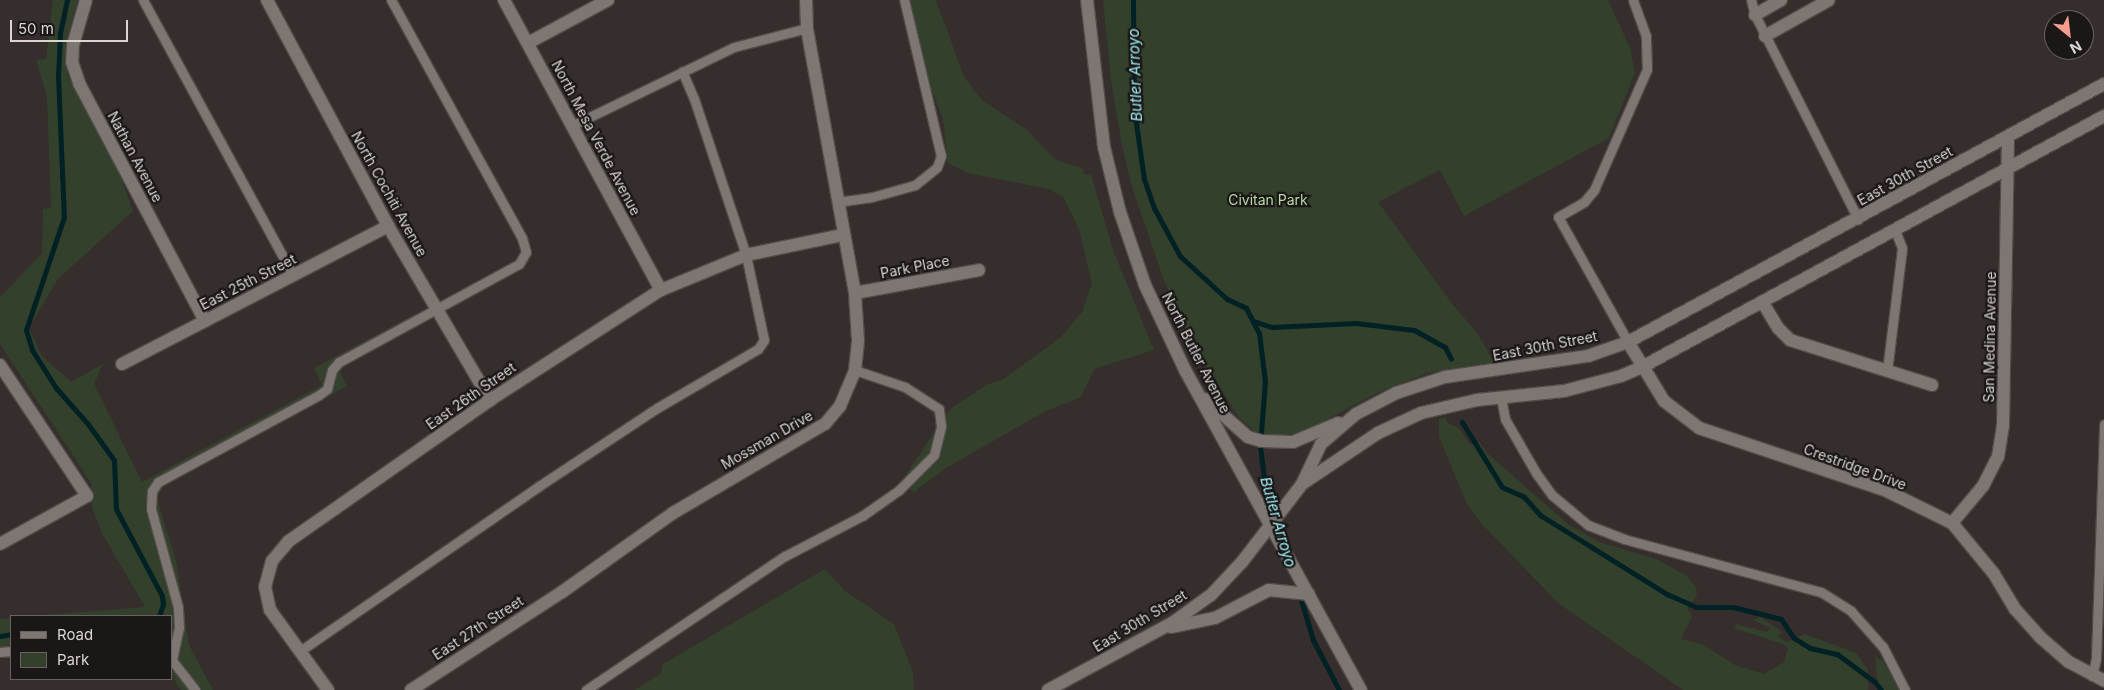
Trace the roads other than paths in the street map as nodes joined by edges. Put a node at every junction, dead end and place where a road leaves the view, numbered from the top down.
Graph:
1 (86, 0) edge
2 (143, 0) edge
3 (267, 0) edge
4 (391, 0) edge
5 (504, 0) edge
6 (608, 0) edge
7 (806, 0) edge
8 (904, 0) edge
9 (1086, 0) edge
10 (1633, 0) edge
11 (1751, 0) edge
12 (1781, 0) edge
13 (1829, 0) edge
14 (1755, 15) junction
15 (807, 28) junction
16 (1765, 36) junction
17 (528, 43) junction
18 (682, 71) junction
19 (2104, 84) edge
20 (2104, 116) edge
21 (571, 126) junction
22 (2008, 136) junction
23 (2009, 169) junction
24 (837, 202) junction
25 (1858, 219) junction
26 (388, 226) junction
27 (1896, 232) junction
28 (843, 235) junction
29 (746, 255) junction
30 (979, 270) dead end
31 (293, 275) junction
32 (660, 290) junction
33 (856, 294) junction
34 (1763, 303) junction
35 (437, 309) junction
36 (205, 321) junction
37 (1628, 342) junction
38 (122, 364) dead end
39 (0, 365) edge
40 (1642, 367) junction
41 (855, 370) junction
42 (1887, 371) junction
43 (1932, 385) dead end
44 (1198, 393) junction
45 (1501, 398) junction
46 (490, 400) junction
47 (1356, 414) junction
48 (2104, 424) edge
49 (1302, 484) junction
50 (1952, 523) junction
51 (1270, 525) junction
52 (0, 544) edge
53 (562, 592) joint
54 (1309, 594) junction
55 (1162, 629) junction
56 (300, 651) junction
57 (172, 660) edge
58 (2092, 676) junction
59 (2104, 681) edge
60 (195, 690) edge
61 (328, 690) edge
62 (411, 690) edge
63 (586, 690) edge
64 (1048, 690) edge
65 (1361, 690) edge
66 (1905, 690) edge

1 - 36 street, Nathan Avenue
2 - 31 lane
3 - 26 street, North Cochiti Avenue
4 - 35 lane
5 - 17 street, North Mesa Verde Avenue
6 - 17 street
7 - 15 street, Mossman Drive
8 - 24 lane
9 - 44 street, North Butler Avenue
10 - 37 lane
11 - 14 lane
12 - 14 street
13 - 16 street
14 - 16 lane
15 - 18 lane
15 - 24 street, Mossman Drive
16 - 25 lane
17 - 21 street, North Mesa Verde Avenue
18 - 21 lane
18 - 29 lane
19 - 22 street, East 30th Street
20 - 23 street
21 - 32 street, North Mesa Verde Avenue
22 - 23 street, San Medina Avenue
22 - 25 street, East 30th Street
23 - 27 street
23 - 50 street, San Medina Avenue
24 - 28 street, Mossman Drive
25 - 37 street, East 30th Street
26 - 31 street, East 25th Street
26 - 35 street, North Cochiti Avenue
27 - 34 street
27 - 42 lane
28 - 29 street, East 26th Street
28 - 33 street, Mossman Drive
29 - 32 street, East 26th Street
29 - 56 lane
30 - 33 street, Park Place
31 - 36 street, East 25th Street
32 - 46 street, East 26th Street
33 - 41 street, Mossman Drive
34 - 40 street
34 - 42 street
35 - 46 street, North Cochiti Avenue
35 - 57 lane
36 - 38 street, East 25th Street
37 - 40 street, Crestridge Drive
37 - 47 street, East 30th Street
39 - 52 street
40 - 45 street
40 - 50 street, Crestridge Drive
41 - 53 street, Mossman Drive
41 - 63 lane
42 - 43 street
44 - 47 street
44 - 51 street, North Butler Avenue
45 - 49 street
45 - 66 lane
46 - 56 street, East 26th Street
47 - 49 street, East 30th Street
48 - 58 lane
49 - 51 street, East 30th Street
50 - 58 street, Crestridge Drive
51 - 54 street, North Butler Avenue
51 - 55 street, East 30th Street
53 - 62 street, East 27th Street
54 - 55 street
54 - 65 street, North Butler Avenue
55 - 64 street, East 30th Street
56 - 61 street, East 26th Street
57 - 60 lane
58 - 59 street, Crestridge Drive

